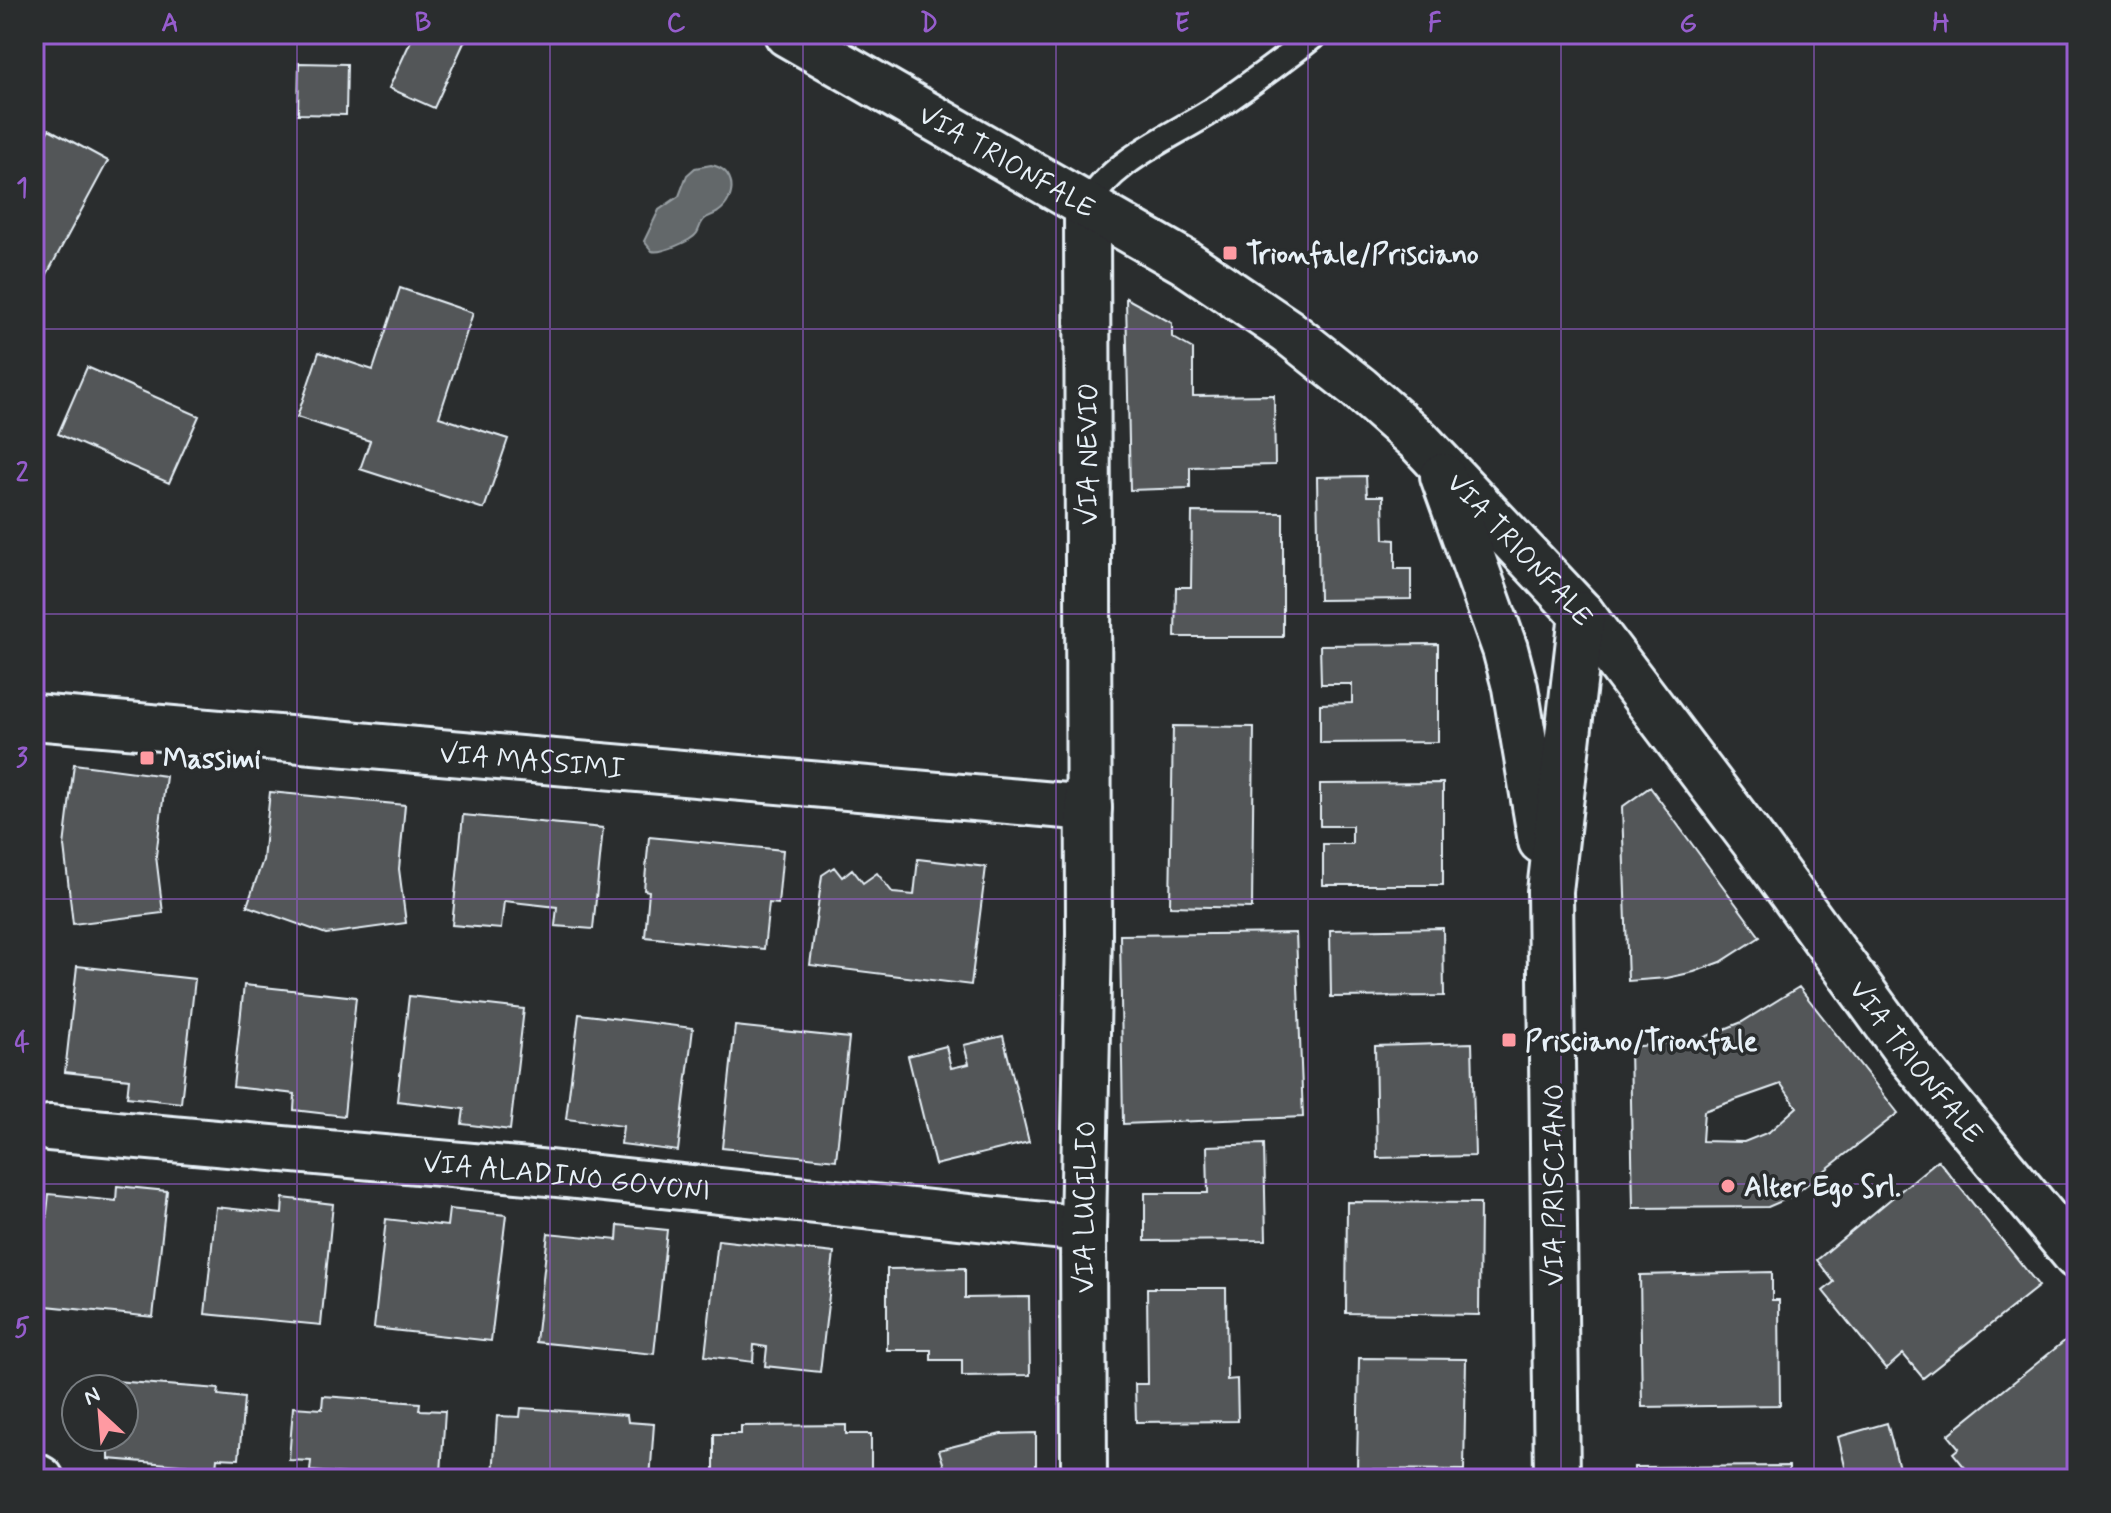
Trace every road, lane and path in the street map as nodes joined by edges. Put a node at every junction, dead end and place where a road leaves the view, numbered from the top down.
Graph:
1 (787, 34) edge
2 (1316, 34) edge
3 (1087, 206) junction
4 (1437, 458) junction
5 (1582, 614) junction
6 (34, 717) edge
7 (1089, 808) junction
8 (1550, 891) junction
9 (49, 1128) dead end
10 (1083, 1229) junction
11 (2077, 1257) edge
12 (34, 1475) edge
13 (41, 1479) edge
14 (1084, 1479) edge
15 (1557, 1479) edge

1 - 3 street, VIA TRIONFALE
2 - 3 lane
3 - 4 street, VIA TRIONFALE
3 - 7 street, VIA NEVIO
4 - 5 street, VIA TRIONFALE
4 - 8 street, VIA PRISCIANO
5 - 8 street, VIA PRISCIANO
5 - 11 street, VIA TRIONFALE
6 - 7 street, VIA MASSIMI
7 - 10 street, VIA LUCILIO
8 - 15 street, VIA PRISCIANO
9 - 10 street, VIA ALADINO GOVONI
10 - 14 street, VIA LUCILIO
12 - 13 street

